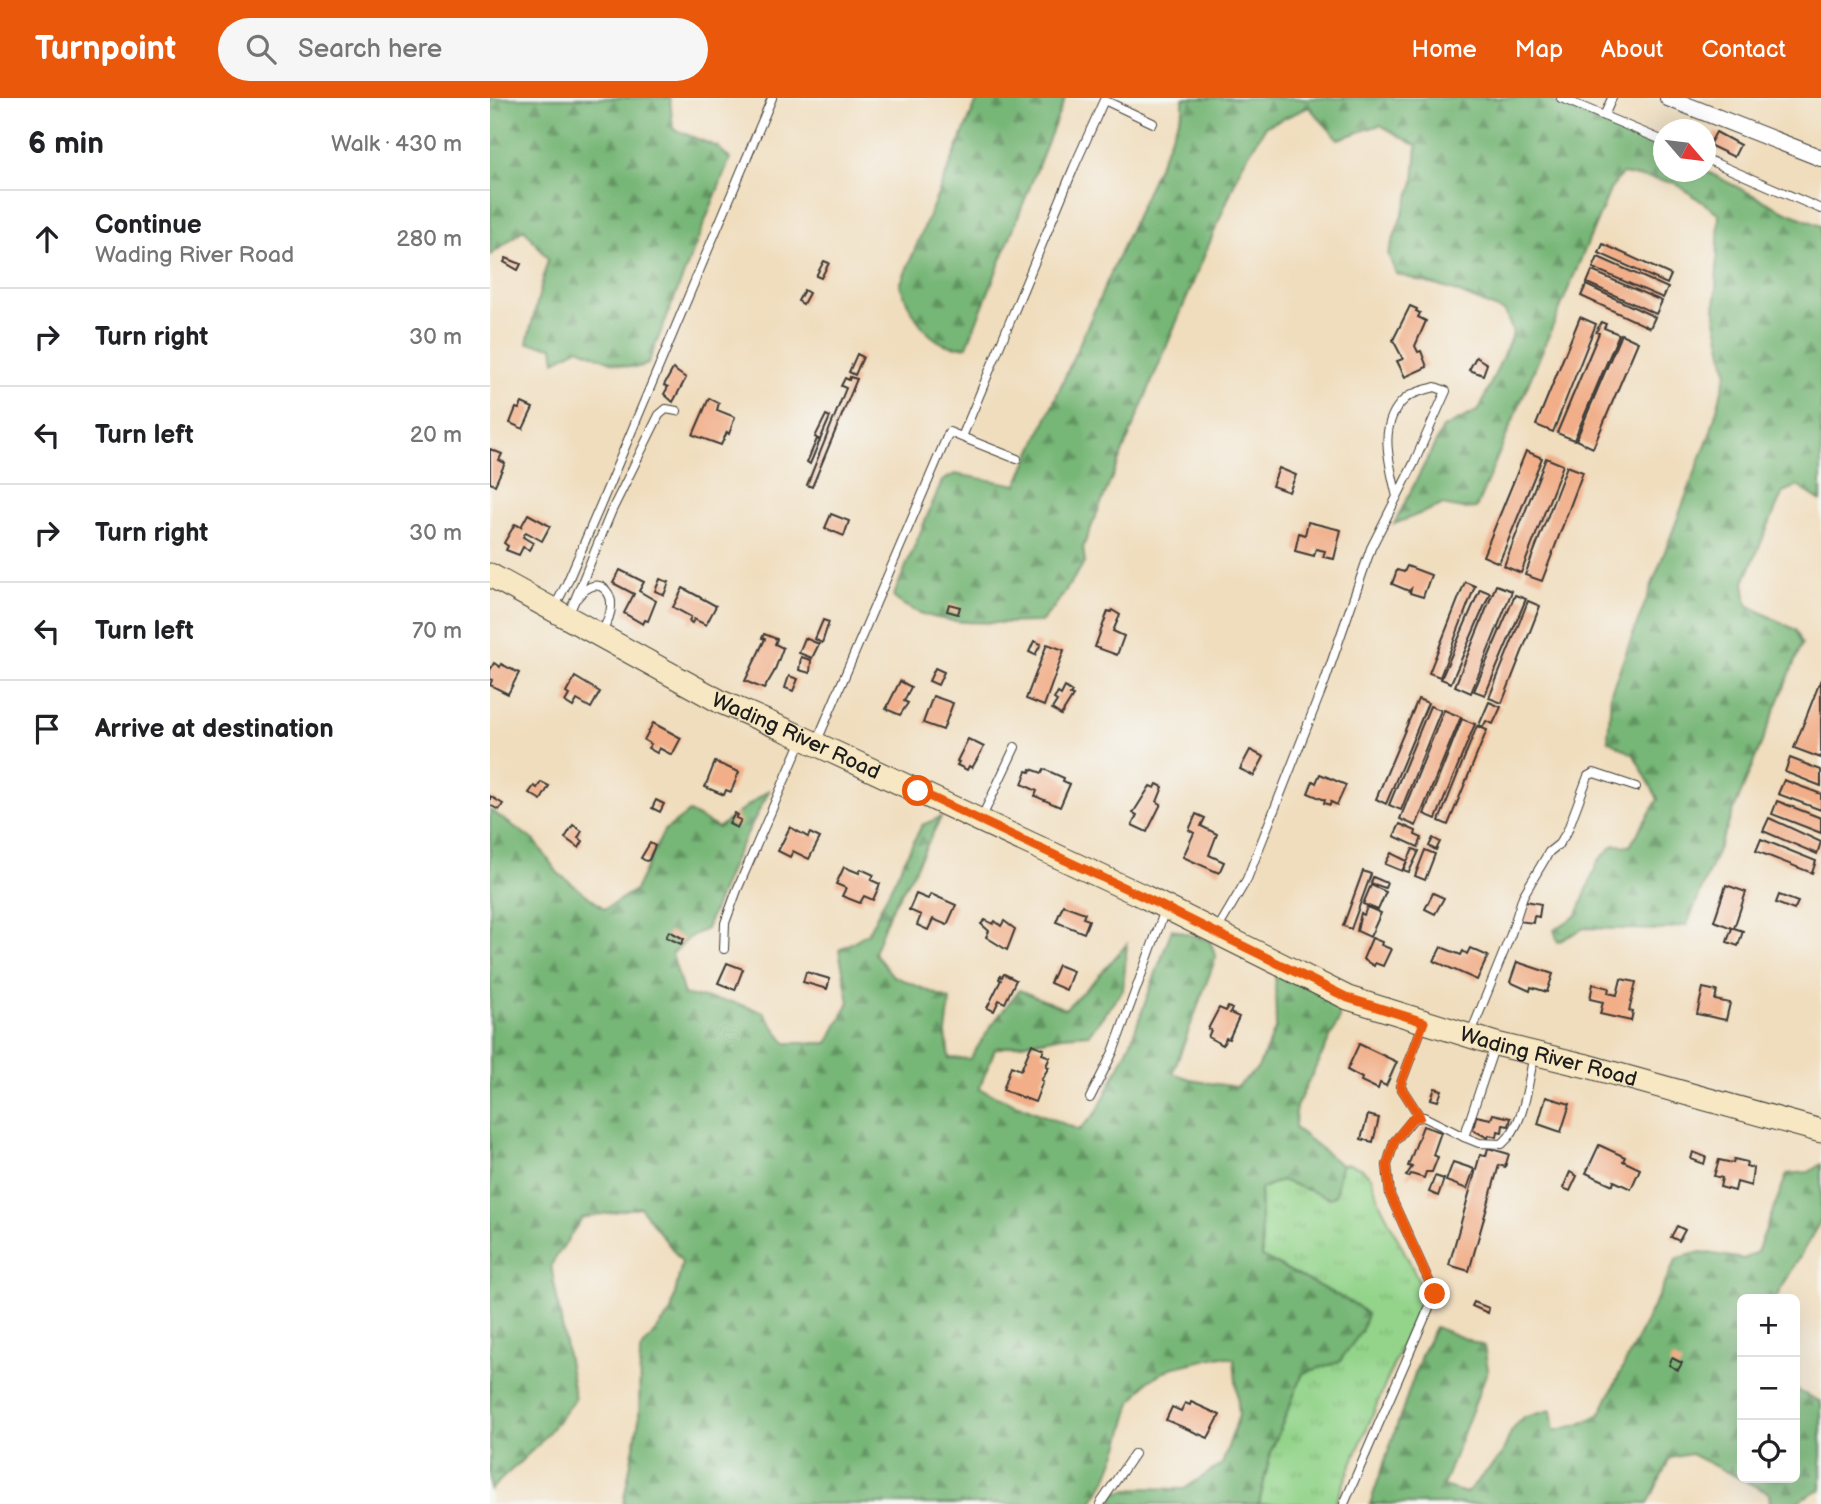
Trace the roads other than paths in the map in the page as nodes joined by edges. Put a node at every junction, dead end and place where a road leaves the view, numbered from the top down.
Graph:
1 (772, 98) edge
2 (1561, 98) edge
3 (1612, 98) edge
4 (1668, 98) edge
5 (1604, 116) junction
6 (1153, 123) dead end
7 (1653, 136) edge
8 (1821, 158) edge
9 (1716, 163) edge
10 (1821, 209) edge
11 (677, 411) dead end
12 (962, 437) junction
13 (1017, 459) dead end
14 (1397, 497) junction
15 (490, 575) edge
16 (565, 610) junction
17 (599, 637) junction
18 (810, 741) junction
19 (1014, 747) dead end
20 (1636, 787) dead end
21 (981, 821) junction
22 (1166, 908) junction
23 (1216, 932) junction
24 (724, 949) dead end
25 (1424, 1022) junction
26 (1469, 1036) junction
27 (1496, 1044) junction
28 (1534, 1053) junction
29 (1090, 1098) dead end
30 (1420, 1117) junction
31 (1821, 1131) edge
32 (1464, 1137) junction
33 (1134, 1454) dead end
34 (1100, 1504) edge
35 (1345, 1504) edge

1 - 16 lane
2 - 5 lane
3 - 5 lane
4 - 8 street
5 - 7 lane
6 - 12 lane
9 - 10 lane
11 - 16 lane
12 - 13 lane
12 - 18 lane
14 - 14 lane
14 - 23 lane
15 - 16 main road, Wading River Road
16 - 17 main road, Wading River Road
16 - 17 lane
17 - 18 main road, Wading River Road
18 - 21 main road, Wading River Road
18 - 24 lane
19 - 21 lane
20 - 26 lane
21 - 22 main road, Wading River Road
22 - 23 main road, Wading River Road
22 - 29 lane
23 - 25 main road, Wading River Road
25 - 26 main road, Wading River Road
25 - 30 lane
26 - 27 main road, Wading River Road
27 - 28 main road, Wading River Road
27 - 32 lane
28 - 31 main road, Wading River Road
28 - 32 lane
30 - 32 lane
30 - 35 lane
33 - 34 lane

